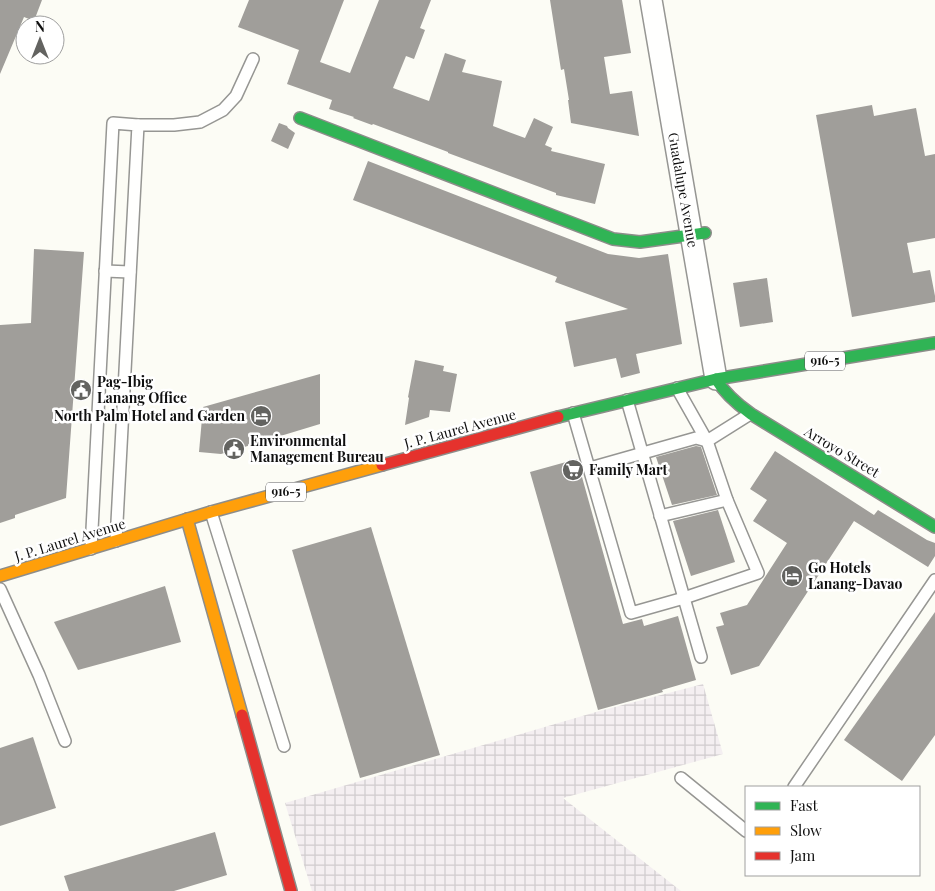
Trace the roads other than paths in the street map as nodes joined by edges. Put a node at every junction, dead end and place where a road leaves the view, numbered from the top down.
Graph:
1 (650, 0) edge
2 (664, 0) edge
3 (252, 59) dead end
4 (300, 118) dead end
5 (138, 125) junction
6 (698, 234) junction
7 (105, 271) junction
8 (130, 272) junction
9 (935, 343) edge
10 (723, 378) junction
11 (677, 388) junction
12 (627, 400) junction
13 (573, 414) junction
14 (751, 414) junction
15 (707, 441) junction
16 (642, 453) junction
17 (590, 468) junction
18 (727, 500) junction
19 (211, 512) junction
20 (660, 516) junction
21 (187, 519) junction
22 (935, 527) edge
23 (116, 541) junction
24 (91, 549) junction
25 (0, 576) edge
26 (935, 580) edge
27 (0, 589) edge
28 (684, 598) junction
29 (701, 658) dead end
30 (65, 741) dead end
31 (284, 746) dead end
32 (681, 778) dead end
33 (795, 786) edge
34 (745, 830) edge
35 (291, 891) edge

1 - 6 street, Guadalupe Avenue
2 - 6 street, Guadalupe Avenue
3 - 5 lane
4 - 6 street
5 - 7 lane
5 - 8 lane
6 - 10 street, Guadalupe Avenue
7 - 8 lane
7 - 24 lane
8 - 23 lane
9 - 10 street, J. P. Laurel Avenue / 916-5
10 - 11 street, J. P. Laurel Avenue / 916-5
10 - 14 street, Arroyo Street
11 - 12 street, J. P. Laurel Avenue / 916-5
11 - 15 lane
12 - 13 street, J. P. Laurel Avenue / 916-5
12 - 16 lane
13 - 17 lane
13 - 19 street, J. P. Laurel Avenue / 916-5
14 - 15 lane
14 - 22 street, Arroyo Street
15 - 16 lane
15 - 18 lane
16 - 17 lane
16 - 20 lane
17 - 28 lane
18 - 20 lane
18 - 28 lane
19 - 21 street, J. P. Laurel Avenue / 916-5
19 - 31 lane
20 - 28 lane
21 - 23 street, J. P. Laurel Avenue / 916-5
21 - 35 street
23 - 24 street, J. P. Laurel Avenue / 916-5
24 - 25 street, J. P. Laurel Avenue / 916-5
26 - 33 lane
27 - 30 lane
28 - 29 lane
32 - 34 lane

